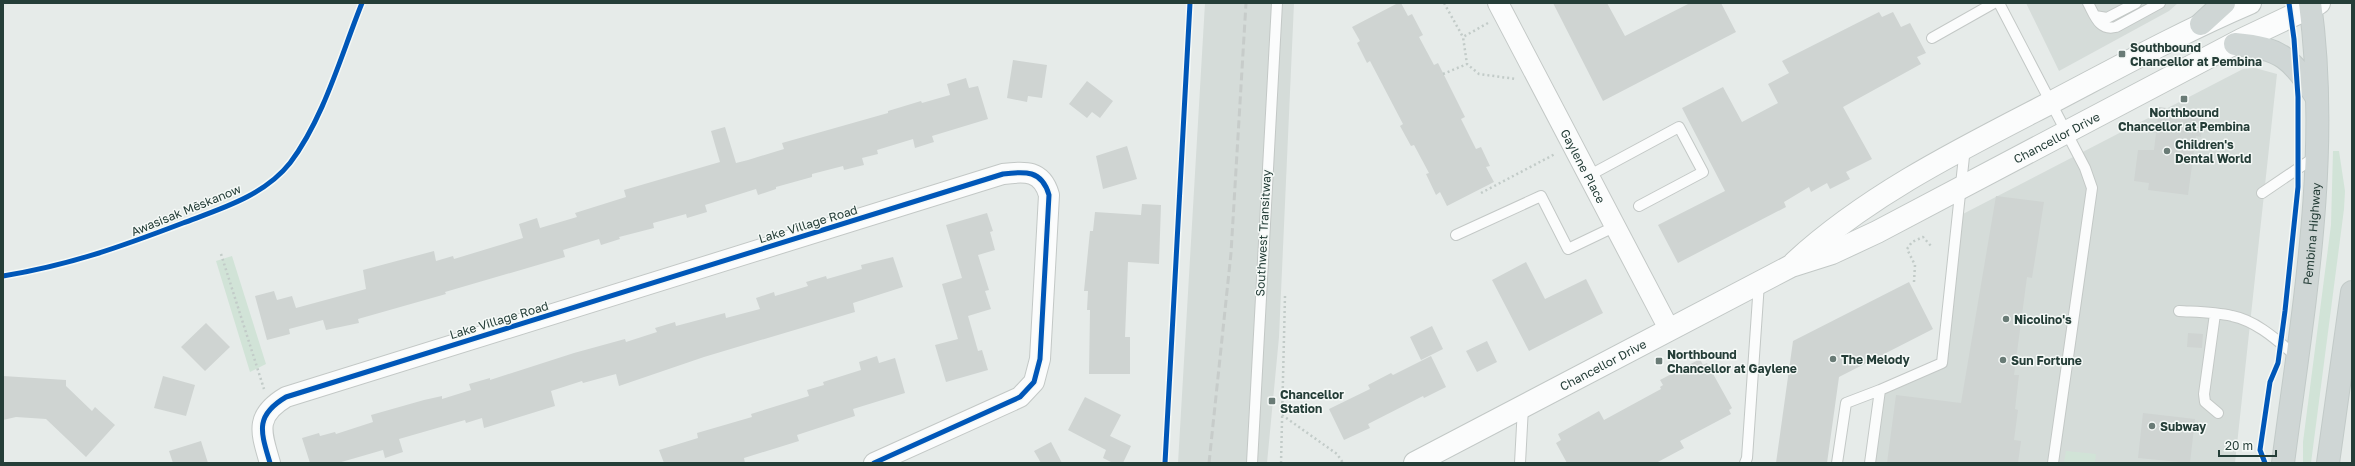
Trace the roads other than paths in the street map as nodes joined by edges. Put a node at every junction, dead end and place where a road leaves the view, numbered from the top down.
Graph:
1 (1277, 3) edge
2 (1994, 3) edge
3 (1999, 3) edge
4 (2088, 3) edge
5 (2136, 3) edge
6 (2160, 3) edge
7 (2224, 3) edge
8 (2250, 3) edge
9 (2313, 4) edge
10 (1502, 9) edge
11 (2095, 16) junction
12 (2201, 24) junction
13 (1932, 38) dead end
14 (2235, 44) junction
15 (2316, 98) junction
16 (2051, 102) junction
17 (2066, 132) junction
18 (1966, 147) junction
19 (2317, 156) junction
20 (1590, 175) junction
21 (1962, 186) junction
22 (2262, 193) dead end
23 (1639, 206) dead end
24 (1616, 226) junction
25 (1456, 235) dead end
26 (1791, 266) junction
27 (1759, 282) junction
28 (2352, 292) edge
29 (2178, 311) dead end
30 (2215, 314) junction
31 (1669, 329) junction
32 (2348, 356) edge
33 (2297, 357) junction
34 (1880, 390) junction
35 (1523, 407) junction
36 (2218, 413) dead end
37 (270, 463) edge
38 (874, 463) edge
39 (1252, 463) edge
40 (1415, 463) edge
41 (1520, 463) edge
42 (1745, 463) edge
43 (1838, 463) edge
44 (1870, 463) edge
45 (2053, 463) edge
46 (2284, 463) edge
47 (2328, 463) edge

1 - 39 lane, Southwest Transitway
2 - 13 lane
3 - 16 lane
4 - 11 lane
5 - 11 lane
6 - 11 lane
7 - 12 main road
8 - 12 street, Chancellor Drive
9 - 14 street, Chancellor Drive
9 - 15 main road, Pembina Highway
10 - 20 street, Gaylene Place
12 - 16 street, Chancellor Drive
14 - 15 main road
14 - 17 street, Chancellor Drive
15 - 19 main road, Pembina Highway
16 - 17 lane
16 - 18 street, Chancellor Drive
17 - 21 street, Chancellor Drive
17 - 45 lane
18 - 21 lane
18 - 26 street, Chancellor Drive
19 - 22 lane
19 - 33 main road, Pembina Highway
20 - 23 lane
20 - 24 street, Gaylene Place
21 - 26 street, Chancellor Drive
21 - 34 lane
24 - 25 lane
24 - 31 street, Gaylene Place
26 - 27 street, Chancellor Drive
27 - 31 street, Chancellor Drive
27 - 42 lane
28 - 32 main road
29 - 30 lane
30 - 33 lane
30 - 36 lane
31 - 35 street, Chancellor Drive
32 - 47 main road
33 - 46 main road, Pembina Highway
34 - 43 lane
34 - 44 lane
35 - 40 street, Chancellor Drive
35 - 41 lane
37 - 38 street, Lake Village Road

